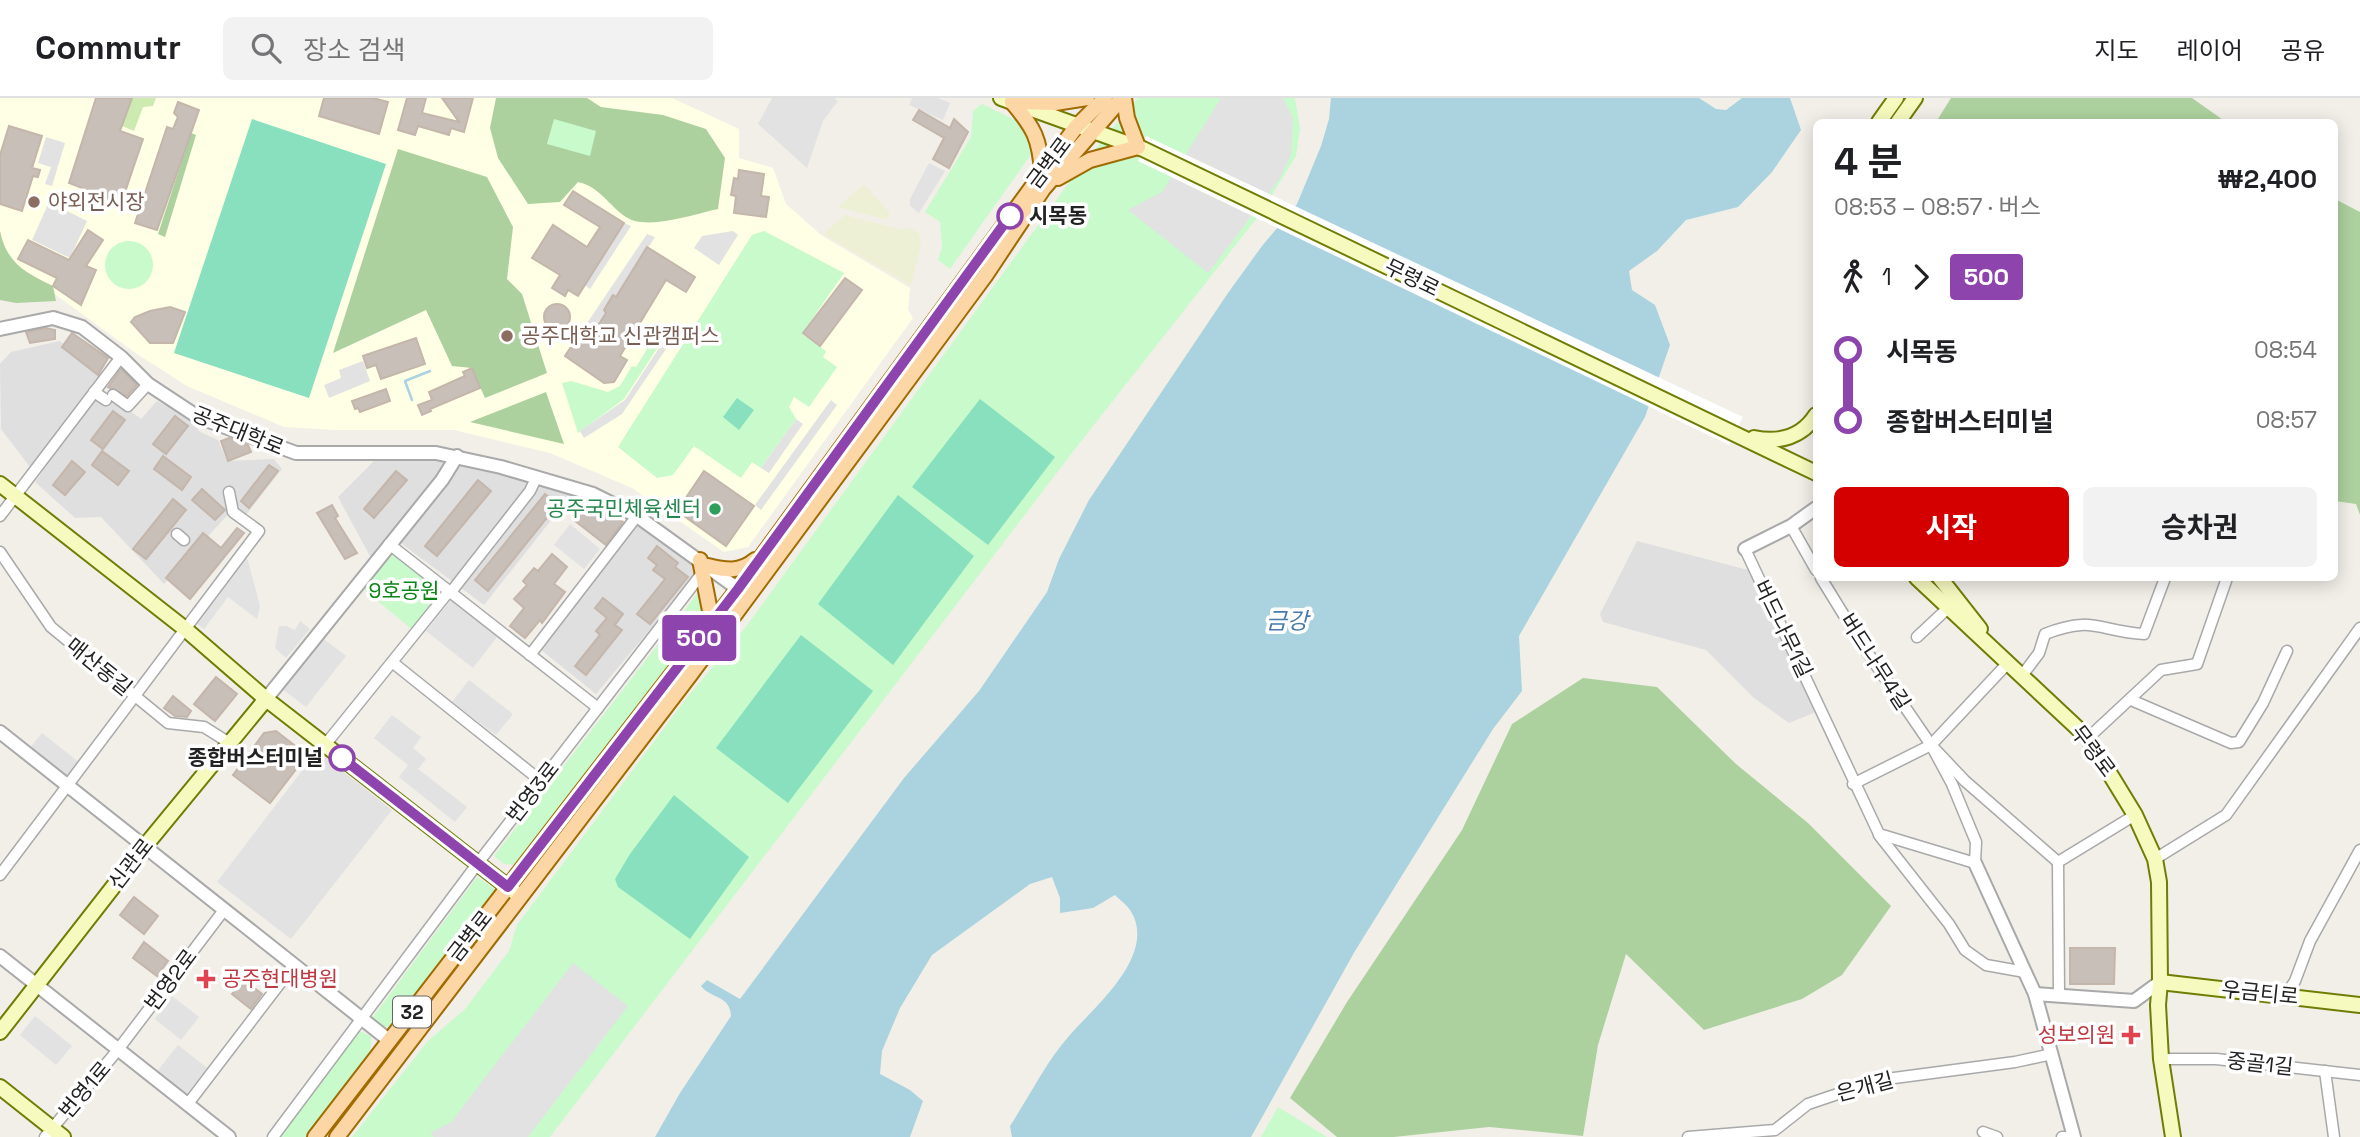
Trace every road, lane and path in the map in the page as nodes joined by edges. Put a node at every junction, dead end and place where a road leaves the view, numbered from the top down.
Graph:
1 (1087, 98) edge
2 (1105, 98) edge
3 (1123, 98) edge
4 (1896, 98) edge
5 (1915, 98) edge
6 (1007, 100) edge
7 (1881, 119) edge
8 (1900, 119) edge
9 (1076, 127) junction
10 (1091, 132) junction
11 (1141, 148) junction
12 (1042, 173) junction
13 (1043, 189) junction
14 (0, 329) edge
15 (121, 358) junction
16 (148, 384) junction
17 (94, 391) junction
18 (1813, 420) edge
19 (1736, 433) junction
20 (457, 456) junction
21 (1813, 472) edge
22 (536, 478) junction
23 (0, 484) edge
24 (229, 492) dead end
25 (15, 496) junction
26 (1813, 510) edge
27 (0, 516) edge
28 (637, 516) junction
29 (1791, 526) junction
30 (389, 544) junction
31 (1745, 549) joint
32 (0, 552) edge
33 (764, 552) junction
34 (1813, 565) edge
35 (704, 566) junction
36 (1823, 581) edge
37 (1920, 581) edge
38 (1942, 581) edge
39 (2164, 581) edge
40 (2226, 581) edge
41 (451, 592) junction
42 (743, 592) junction
43 (1948, 608) junction
44 (712, 621) junction
45 (184, 628) junction
46 (2360, 628) edge
47 (1917, 637) dead end
48 (2287, 651) dead end
49 (530, 655) junction
50 (392, 662) junction
51 (2007, 664) junction
52 (2021, 677) junction
53 (134, 695) junction
54 (266, 699) junction
55 (2131, 700) junction
56 (598, 708) junction
57 (0, 732) edge
58 (2088, 738) junction
59 (228, 742) junction
60 (325, 745) junction
61 (1931, 745) junction
62 (541, 781) junction
63 (1853, 784) junction
64 (69, 786) junction
65 (2135, 815) junction
66 (1879, 834) junction
67 (145, 846) junction
68 (2360, 850) edge
69 (2155, 859) junction
70 (2058, 862) junction
71 (478, 863) junction
72 (1975, 863) junction
73 (0, 875) edge
74 (508, 887) junction
75 (522, 898) junction
76 (224, 910) junction
77 (0, 956) edge
78 (294, 965) junction
79 (2025, 972) junction
80 (2160, 982) junction
81 (39, 985) junction
82 (2035, 994) junction
83 (2059, 995) junction
84 (2286, 996) junction
85 (2360, 1005) edge
86 (362, 1021) junction
87 (0, 1032) edge
88 (390, 1041) junction
89 (117, 1051) junction
90 (2052, 1054) junction
91 (2161, 1059) junction
92 (2325, 1071) junction
93 (2360, 1075) edge
94 (0, 1087) edge
95 (187, 1105) junction
96 (1983, 1132) dead end
97 (53, 1134) edge
98 (229, 1137) edge
99 (273, 1137) edge
100 (315, 1137) edge
101 (337, 1137) edge
102 (1688, 1137) edge
103 (1997, 1137) edge
104 (2062, 1137) edge
105 (2073, 1137) edge
106 (2173, 1137) edge
107 (2334, 1137) edge

1 - 6 main road
2 - 9 main road, 금벽로 / 32
3 - 10 main road, 금벽로 / 32
3 - 11 main road
4 - 7 main road
5 - 8 main road
6 - 9 main road, 무령로
6 - 12 main road
9 - 10 main road, 무령로
9 - 12 main road, 금벽로 / 32
10 - 11 main road, 무령로
10 - 13 main road, 금벽로 / 32
11 - 13 main road
11 - 19 main road, 무령로
12 - 33 main road, 금벽로 / 32
13 - 42 main road, 금벽로 / 32
14 - 15 street, 공주대학로
15 - 16 street, 공주대학로
15 - 17 street
16 - 17 street
16 - 20 street, 공주대학로
17 - 25 street
18 - 19 main road
19 - 21 main road, 무령로
20 - 22 street, 공주대학로
20 - 30 street
22 - 28 street, 공주대학로
22 - 41 street
23 - 25 main road
24 - 45 street
25 - 27 street
25 - 45 main road
26 - 29 street, 버드나무1길
28 - 35 street, 공주대학로
28 - 49 street
29 - 31 street, 버드나무1길
29 - 34 street
30 - 41 street
30 - 54 street
31 - 63 street, 버드나무1길
32 - 53 street, 매산동길
33 - 35 main road
33 - 42 main road, 금벽로 / 32
35 - 42 street, 공주대학로
35 - 44 main road
35 - 56 street, 번영3로
36 - 61 street, 버드나무4길
37 - 43 main road, 무령로
38 - 51 main road
39 - 52 street
40 - 55 street
41 - 49 street
41 - 50 street
42 - 44 main road, 금벽로 / 32
42 - 75 main road, 금벽로 / 32
43 - 47 street
43 - 51 main road, 무령로
44 - 74 main road, 금벽로 / 32
45 - 53 street
45 - 54 main road
46 - 69 street
48 - 55 street
49 - 56 street
50 - 60 street
50 - 62 street
51 - 52 main road, 무령로
51 - 61 street
52 - 58 main road, 무령로
53 - 59 street, 매산동길
53 - 64 street
54 - 59 main road, 신관로
54 - 60 main road
55 - 58 street
56 - 62 street, 번영3로
57 - 64 street
58 - 65 main road, 무령로
59 - 67 main road, 신관로
60 - 71 main road
61 - 63 street
61 - 70 street, 버드나무4길
61 - 72 street
62 - 71 street, 번영3로
63 - 66 street, 버드나무1길
64 - 67 street
64 - 73 street
65 - 69 main road, 무령로
65 - 70 street
66 - 72 street
66 - 79 street, 버드나무1길
67 - 76 street
67 - 81 main road, 신관로
68 - 84 street
69 - 80 main road, 무령로
70 - 83 street
71 - 74 main road
71 - 86 street, 번영3로
72 - 79 street
74 - 75 main road
74 - 88 main road, 금벽로 / 32
75 - 101 main road, 금벽로 / 32
76 - 78 street
76 - 89 street, 번영2로
77 - 81 street
78 - 86 street
78 - 95 street
79 - 82 street
80 - 83 street
80 - 84 main road, 우금티로
80 - 91 main road, 무령로
81 - 87 main road, 신관로
81 - 89 street
82 - 83 street
82 - 90 street
84 - 85 main road, 우금티로
86 - 88 street
86 - 99 street
88 - 100 main road, 금벽로 / 32
89 - 95 street
89 - 97 street, 번영1로
90 - 102 street, 은개길
90 - 105 street
91 - 92 street, 중골1길
91 - 106 main road, 무령로
92 - 93 street, 중골1길
92 - 107 street
94 - 97 main road, 번영1로
95 - 98 street
96 - 103 street
104 - 105 street

